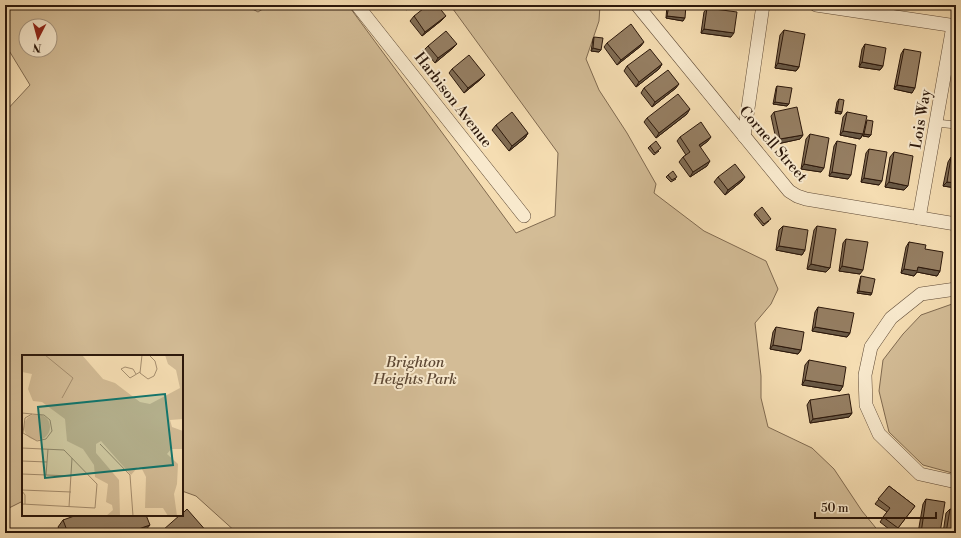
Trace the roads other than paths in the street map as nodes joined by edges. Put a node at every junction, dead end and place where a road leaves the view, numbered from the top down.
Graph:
1 (357, 5) edge
2 (637, 5) edge
3 (763, 5) edge
4 (816, 5) edge
5 (955, 26) edge
6 (936, 123) junction
7 (956, 125) edge
8 (744, 136) junction
9 (524, 216) dead end
10 (919, 218) junction
11 (956, 224) edge
12 (956, 289) edge
13 (956, 482) edge

1 - 9 street, Harbison Avenue
2 - 8 street, Cornell Street
3 - 8 street
4 - 5 street
5 - 6 street, Lois Way
6 - 7 lane
6 - 10 street, Lois Way
8 - 10 street, Cornell Street
10 - 11 street, Cornell Street
12 - 13 street

